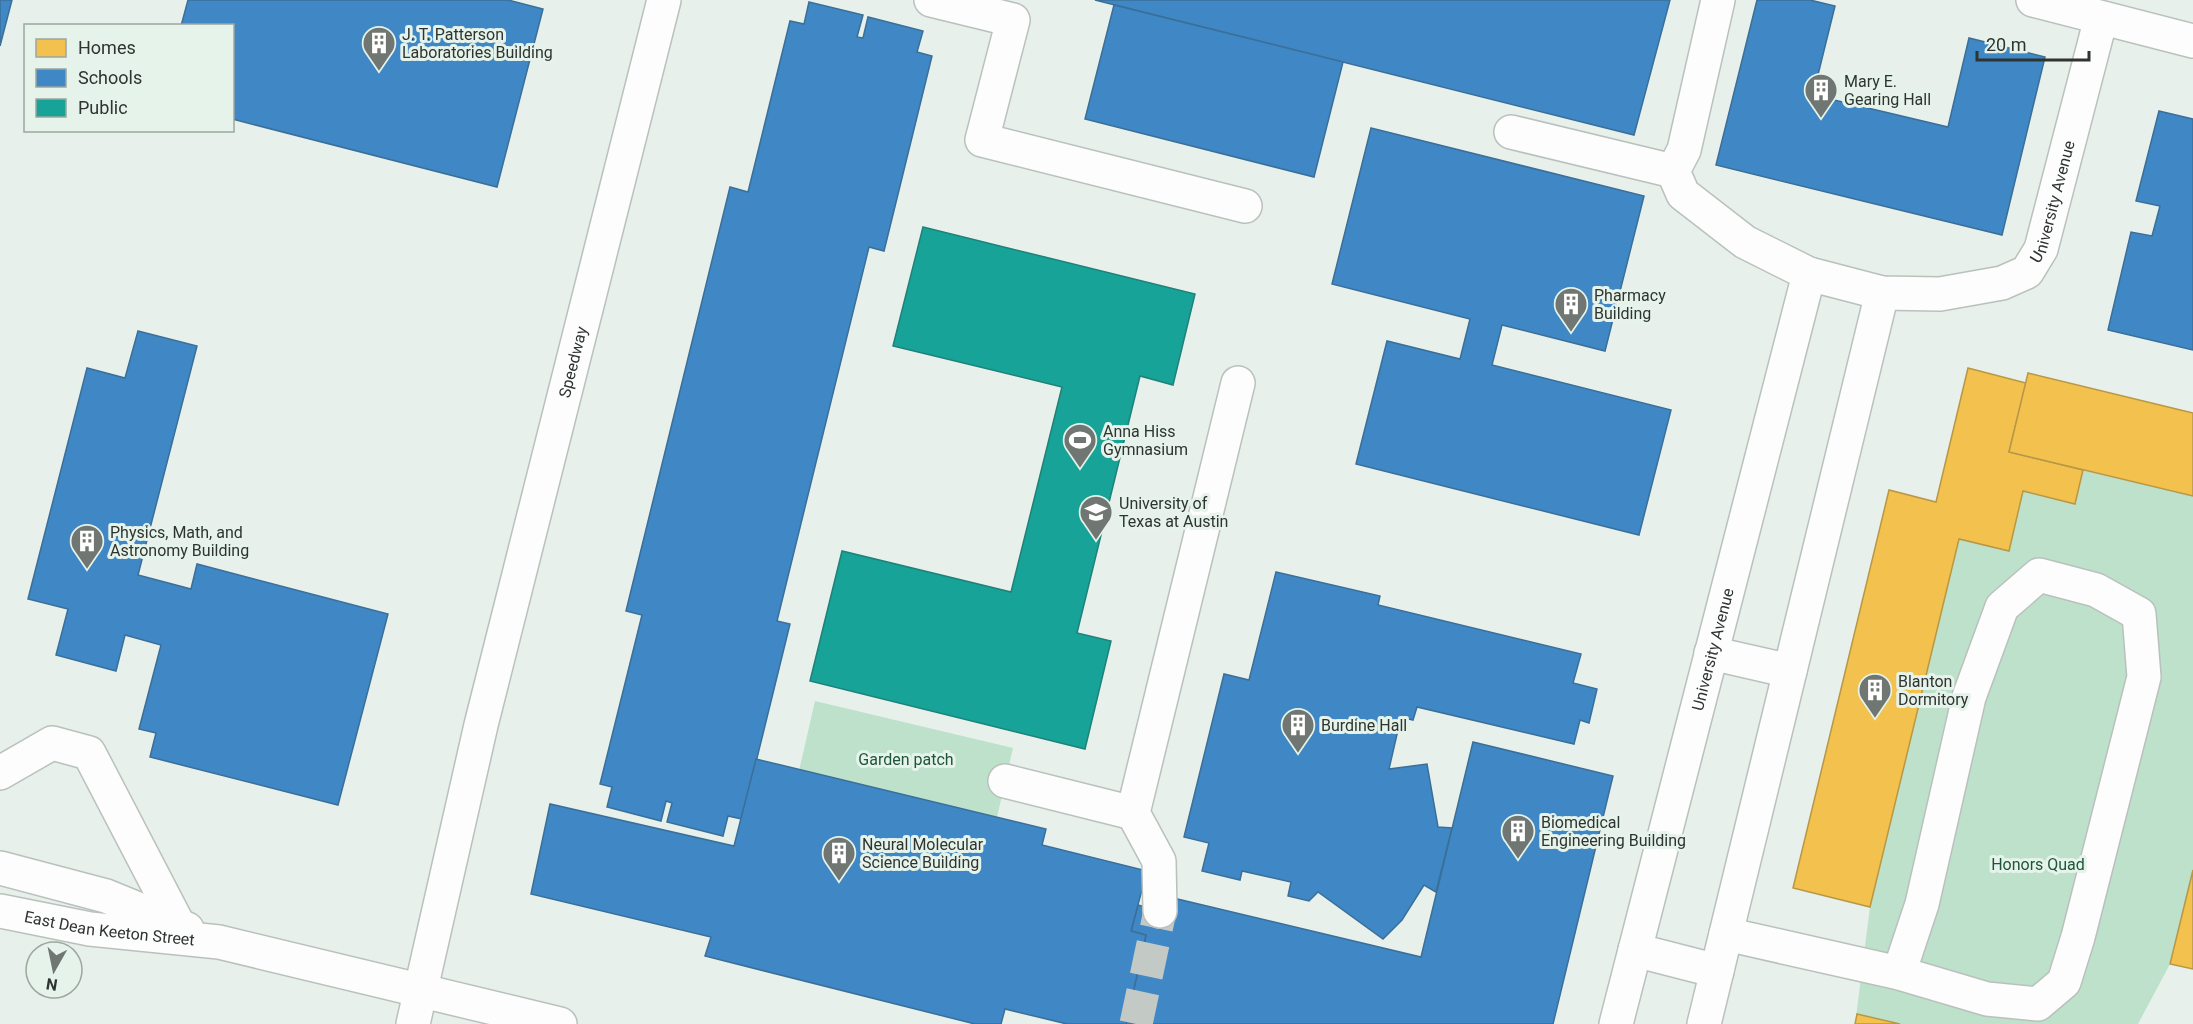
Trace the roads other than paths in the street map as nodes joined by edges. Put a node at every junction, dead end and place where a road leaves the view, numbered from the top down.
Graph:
1 (664, 0) edge
2 (931, 0) edge
3 (1718, 0) edge
4 (2033, 0) edge
5 (2101, 18) junction
6 (2193, 41) edge
7 (1511, 132) dead end
8 (1672, 171) junction
9 (1245, 206) dead end
10 (1809, 274) junction
11 (1882, 293) junction
12 (1238, 383) dead end
13 (1711, 653) junction
14 (1790, 671) junction
15 (0, 773) edge
16 (1005, 781) dead end
17 (1133, 813) junction
18 (0, 868) edge
19 (0, 911) edge
20 (1160, 911) tunnel mouth
21 (179, 926) junction
22 (1726, 934) junction
23 (219, 942) junction
24 (1635, 950) junction
25 (1717, 971) junction
26 (1899, 974) junction
27 (420, 990) junction
28 (413, 1024) edge
29 (560, 1024) edge
30 (1616, 1024) edge
31 (1704, 1024) edge

1 - 27 street, Speedway
2 - 9 street
3 - 8 street
4 - 5 street
5 - 6 street
5 - 11 street, University Avenue
7 - 8 street
8 - 10 street, University Avenue
10 - 11 street, University Avenue
10 - 13 street, University Avenue
11 - 14 street
12 - 17 street
13 - 14 street
13 - 24 street, University Avenue
14 - 22 street
15 - 21 street
16 - 17 street
17 - 20 street
18 - 21 street, East Dean Keeton Street
19 - 23 street, East Dean Keeton Street
21 - 23 street, East Dean Keeton Street
22 - 25 street
22 - 26 street
23 - 27 street, East Dean Keeton Street
24 - 25 street
24 - 30 street, University Avenue
25 - 31 street
26 - 26 street
27 - 28 street
27 - 29 street, East Dean Keeton Street

